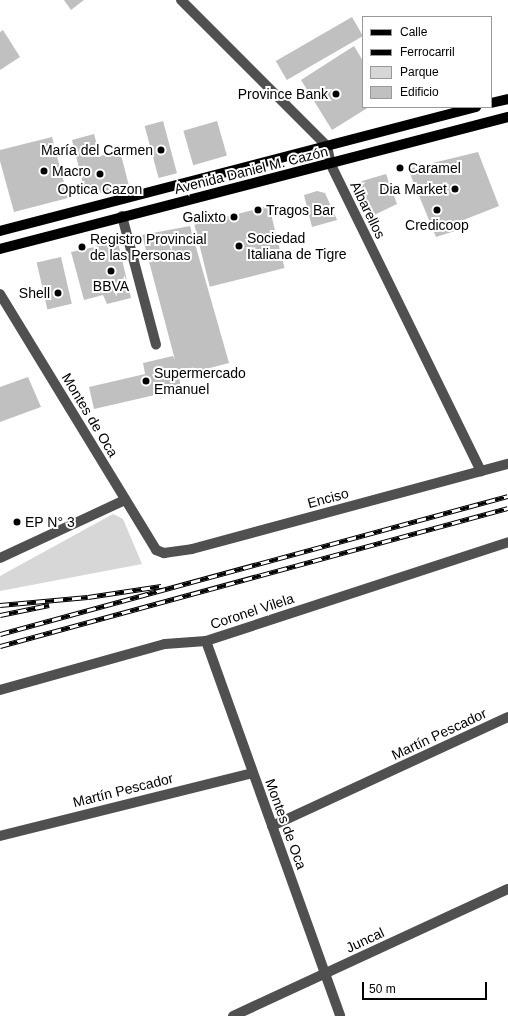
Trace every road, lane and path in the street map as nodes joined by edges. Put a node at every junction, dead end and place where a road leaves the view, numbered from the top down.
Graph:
1 (181, 0) edge
2 (508, 99) edge
3 (492, 103) edge
4 (472, 108) edge
5 (508, 117) edge
6 (327, 146) junction
7 (330, 165) junction
8 (122, 216) junction
9 (0, 231) edge
10 (0, 249) edge
11 (0, 294) edge
12 (156, 345) dead end
13 (508, 464) edge
14 (481, 471) junction
15 (125, 500) junction
16 (508, 542) edge
17 (156, 550) joint
18 (0, 558) edge
19 (206, 641) junction
20 (0, 690) edge
21 (508, 717) edge
22 (252, 772) junction
23 (272, 826) junction
24 (0, 836) edge
25 (508, 889) edge
26 (325, 974) junction
27 (233, 1016) edge
28 (340, 1016) edge

1 - 6 street
2 - 3 main road
4 - 6 main road, Avenida Daniel M. Cazón
5 - 7 main road, Avenida Daniel M. Cazón
6 - 7 street, Albarellos
6 - 9 main road, Avenida Daniel M. Cazón
7 - 8 main road, Avenida Daniel M. Cazón
7 - 14 street, Albarellos
8 - 10 main road, Avenida Daniel M. Cazón
8 - 12 street
11 - 15 street, Montes de Oca
13 - 14 street, Enciso
14 - 17 street, Enciso
15 - 17 street, Montes de Oca
15 - 18 street
16 - 19 street, Coronel Vilela
19 - 20 street, Coronel Vilela
19 - 22 street, Montes de Oca
21 - 23 street, Martín Pescador
22 - 23 street, Montes de Oca
22 - 24 street, Martín Pescador
23 - 26 street, Montes de Oca
25 - 26 street, Juncal
26 - 27 street, Juncal
26 - 28 street, Montes de Oca

